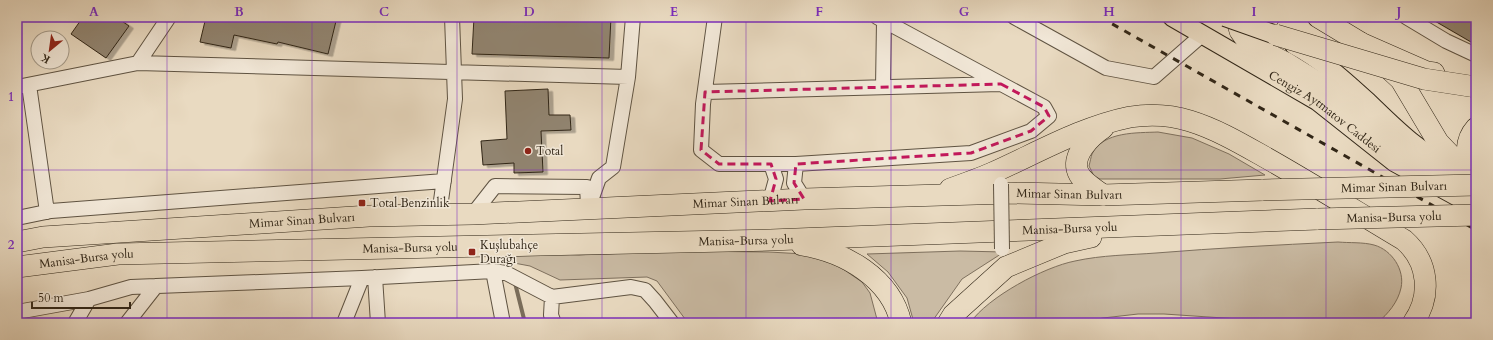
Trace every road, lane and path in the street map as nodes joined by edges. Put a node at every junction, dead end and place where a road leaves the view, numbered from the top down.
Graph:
1 (169, 17) edge
2 (452, 17) edge
3 (633, 17) edge
4 (715, 17) edge
5 (1014, 17) edge
6 (1172, 17) edge
7 (1225, 17) edge
8 (1236, 17) edge
9 (1318, 17) edge
10 (1406, 17) edge
11 (880, 19) edge
12 (1272, 26) edge
13 (1202, 35) junction
14 (1361, 43) junction
15 (1476, 55) edge
16 (138, 63) junction
17 (1286, 63) junction
18 (455, 73) junction
19 (628, 77) junction
20 (1476, 78) edge
21 (1002, 84) junction
22 (23, 86) edge
23 (883, 87) junction
24 (1476, 87) edge
25 (705, 92) junction
26 (1114, 122) junction
27 (1476, 128) edge
28 (770, 164) junction
29 (796, 164) junction
30 (1476, 169) edge
31 (1476, 173) edge
32 (1476, 178) edge
33 (444, 181) junction
34 (1001, 184) dead end
35 (1476, 185) edge
36 (1476, 193) edge
37 (934, 195) junction
38 (1103, 195) junction
39 (804, 199) junction
40 (770, 202) junction
41 (1476, 207) edge
42 (588, 209) junction
43 (47, 212) junction
44 (473, 214) junction
45 (439, 215) junction
46 (1476, 215) edge
47 (17, 218) edge
48 (1144, 225) junction
49 (770, 240) junction
50 (17, 242) edge
51 (1002, 249) dead end
52 (17, 267) edge
53 (493, 270) junction
54 (368, 277) junction
55 (156, 286) junction
56 (552, 297) junction
57 (89, 299) junction
58 (17, 312) edge
59 (951, 320) edge
60 (75, 323) edge
61 (127, 323) edge
62 (344, 323) edge
63 (378, 323) edge
64 (503, 323) edge
65 (554, 323) edge
66 (672, 323) edge
67 (901, 323) edge
68 (1413, 323) edge

1 - 16 street
2 - 18 street
3 - 19 street
4 - 25 street
5 - 13 street
6 - 13 main road, Cengiz Aytmatov Caddesi
7 - 12 main road, bridge
8 - 17 highway
9 - 14 highway
10 - 15 street
11 - 21 street
11 - 23 street
12 - 17 highway
12 - 24 highway, bridge
12 - 32 main road, bridge
13 - 41 main road, Cengiz Aytmatov Caddesi
14 - 20 highway
14 - 31 highway
16 - 18 street
16 - 22 street
17 - 36 highway
18 - 19 street
18 - 33 street
19 - 42 street
21 - 23 street
21 - 29 street
22 - 43 street
23 - 25 street
25 - 28 street
26 - 37 highway
26 - 38 highway
26 - 68 highway
27 - 30 highway
28 - 29 street
28 - 40 street
29 - 39 street
33 - 43 street
33 - 45 street
34 - 51 street, bridge
35 - 38 highway, Mimar Sinan Bulvarı, bridge
37 - 38 highway, Mimar Sinan Bulvarı
37 - 39 highway, Mimar Sinan Bulvarı
39 - 40 highway, Mimar Sinan Bulvarı
40 - 42 highway, Mimar Sinan Bulvarı
42 - 44 highway, Mimar Sinan Bulvarı
42 - 44 street
43 - 47 street
44 - 45 highway, Mimar Sinan Bulvarı
45 - 50 highway, Mimar Sinan Bulvarı
46 - 48 highway, Manisa-Bursa yolu, bridge
48 - 49 highway, Manisa-Bursa yolu
48 - 59 highway
49 - 52 highway, Manisa-Bursa yolu
49 - 67 highway
53 - 54 street
53 - 56 street
53 - 64 street
54 - 55 street
54 - 62 street
54 - 63 street
55 - 57 street
55 - 61 street
56 - 65 street
56 - 66 street
57 - 58 street
57 - 60 street

